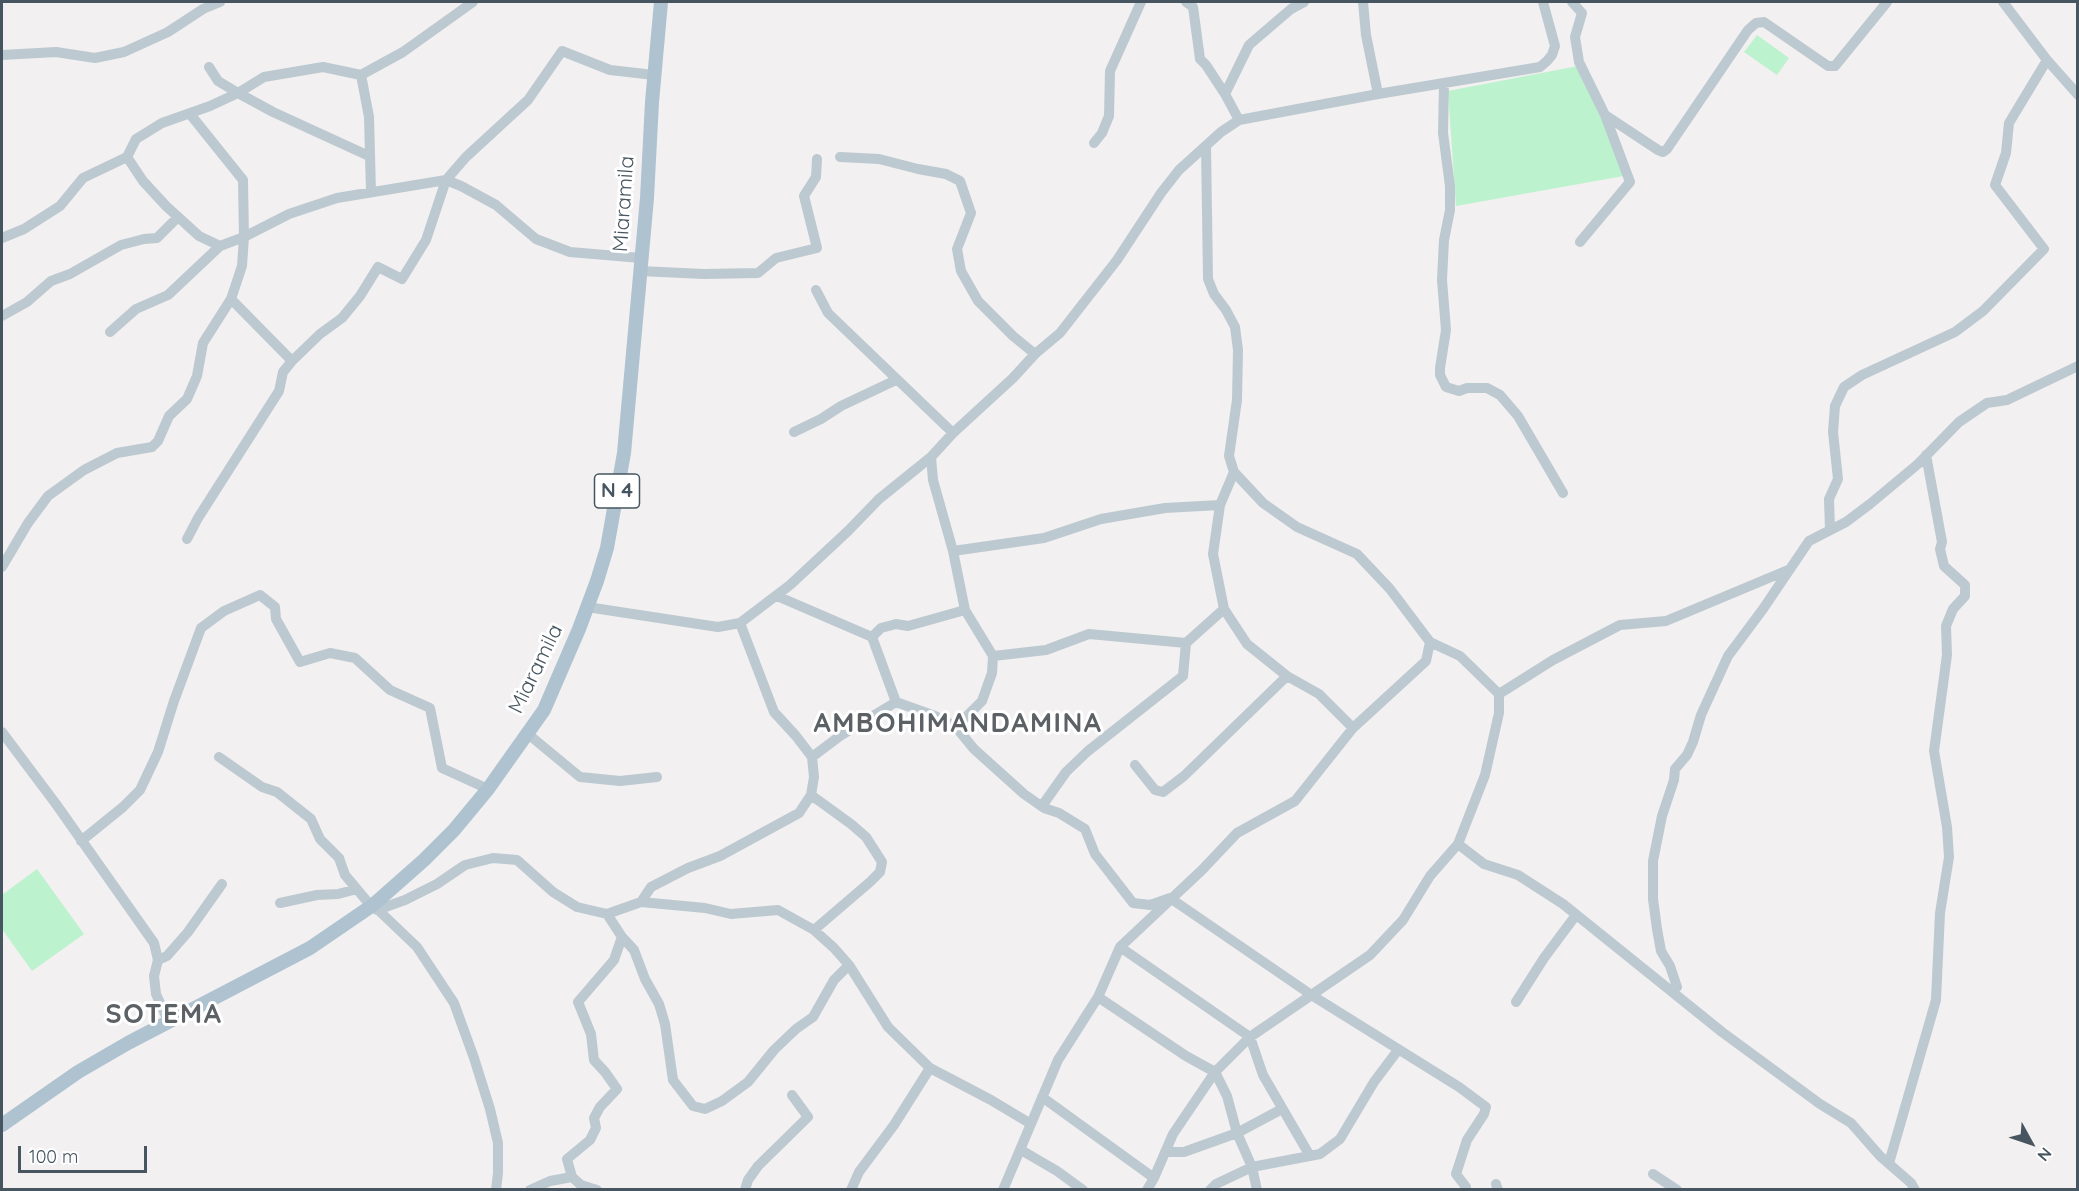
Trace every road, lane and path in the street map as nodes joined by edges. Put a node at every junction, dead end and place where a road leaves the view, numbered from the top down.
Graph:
1 (220, 2) edge
2 (473, 2) edge
3 (661, 2) edge
4 (1141, 2) edge
5 (1186, 2) edge
6 (1304, 2) edge
7 (1364, 2) edge
8 (1543, 2) edge
9 (1572, 2) edge
10 (1887, 2) edge
11 (2003, 2) edge
12 (2, 56) edge
13 (2047, 60) junction
14 (209, 67) dead end
15 (361, 75) junction
16 (654, 75) junction
17 (1444, 84) junction
18 (238, 93) junction
19 (1225, 94) junction
20 (1377, 94) junction
21 (2078, 94) edge
22 (190, 114) junction
23 (1605, 114) junction
24 (1239, 120) junction
25 (1094, 143) dead end
26 (1206, 146) junction
27 (369, 156) junction
28 (127, 157) junction
29 (840, 157) dead end
30 (818, 159) dead end
31 (446, 180) junction
32 (371, 192) junction
33 (178, 217) junction
34 (244, 237) junction
35 (2, 238) edge
36 (1580, 242) dead end
37 (220, 246) junction
38 (641, 264) junction
39 (816, 290) dead end
40 (231, 299) junction
41 (2, 316) edge
42 (110, 332) dead end
43 (1035, 354) junction
44 (292, 361) junction
45 (2078, 366) edge
46 (896, 380) junction
47 (794, 432) dead end
48 (953, 433) junction
49 (1926, 455) junction
50 (931, 456) junction
51 (1234, 472) junction
52 (1563, 493) dead end
53 (1221, 505) junction
54 (1830, 530) junction
55 (187, 539) dead end
56 (953, 551) junction
57 (2, 567) edge
58 (1788, 570) junction
59 (777, 596) junction
60 (587, 607) junction
61 (1224, 609) junction
62 (965, 610) junction
63 (740, 623) junction
64 (872, 637) junction
65 (1430, 642) junction
66 (1186, 643) junction
67 (993, 656) junction
68 (1287, 676) junction
69 (1499, 694) junction
70 (896, 702) junction
71 (957, 727) junction
72 (1353, 728) junction
73 (2, 732) edge
74 (528, 734) junction
75 (219, 757) dead end
76 (812, 757) junction
77 (1135, 765) dead end
78 (657, 777) dead end
79 (488, 789) junction
80 (811, 795) junction
81 (1042, 807) junction
82 (81, 841) junction
83 (1458, 844) junction
84 (222, 884) dead end
85 (357, 889) junction
86 (1170, 898) junction
87 (641, 902) junction
88 (280, 903) dead end
89 (374, 907) junction
90 (607, 914) junction
91 (1576, 915) junction
92 (814, 930) junction
93 (622, 937) junction
94 (1120, 946) junction
95 (158, 960) junction
96 (849, 965) junction
97 (1672, 992) junction
98 (1313, 996) junction
99 (1098, 997) junction
100 (1516, 1002) dead end
101 (169, 1023) junction
102 (1250, 1037) junction
103 (1398, 1050) junction
104 (930, 1068) junction
105 (1215, 1072) junction
106 (792, 1095) dead end
107 (1042, 1097) junction
108 (1282, 1109) junction
109 (1031, 1124) junction
110 (2, 1125) edge
111 (1237, 1134) junction
112 (1021, 1150) junction
113 (1165, 1152) junction
114 (1310, 1156) junction
115 (1889, 1163) junction
116 (1252, 1167) junction
117 (1653, 1174) dead end
118 (572, 1177) junction
119 (1154, 1178) junction
120 (1466, 1187) dead end
121 (496, 1190) edge
122 (530, 1190) edge
123 (597, 1190) edge
124 (745, 1190) edge
125 (851, 1190) edge
126 (1004, 1190) edge
127 (1083, 1190) edge
128 (1147, 1190) edge
129 (1210, 1190) edge
130 (1257, 1190) edge
131 (1677, 1190) edge
132 (1915, 1190) edge

1 - 12 street
2 - 15 street
3 - 16 main road, Miaramila / N 4
4 - 25 street
5 - 19 street
6 - 19 street
7 - 20 street
8 - 17 street
9 - 23 street
10 - 23 street
11 - 13 street
13 - 21 street
13 - 54 street
14 - 18 street
15 - 18 street
15 - 27 street
16 - 31 street
16 - 38 main road, Miaramila / N 4
17 - 20 street
17 - 52 street
18 - 22 street
18 - 27 street
19 - 24 street
20 - 24 street
22 - 28 street
22 - 34 street
23 - 36 street
24 - 26 street
26 - 43 street
26 - 51 street
27 - 32 street
28 - 33 street
28 - 35 street
29 - 43 street
30 - 38 street
31 - 32 street
31 - 38 street
31 - 44 street
32 - 34 street
33 - 37 street
33 - 41 street
34 - 37 street
34 - 40 street
37 - 42 street
38 - 60 main road, Miaramila / N 4
39 - 46 street
40 - 44 street
40 - 57 street
43 - 48 street
44 - 55 street
45 - 49 street
46 - 47 street
46 - 48 street
48 - 50 street
49 - 54 street
49 - 115 street
50 - 56 street
50 - 59 street
51 - 53 street
51 - 65 street
53 - 56 street
53 - 61 street
54 - 58 street
56 - 62 street
58 - 69 street
58 - 97 street
59 - 63 street
59 - 64 street
60 - 63 street
60 - 74 main road, Miaramila / N 4
61 - 66 street
61 - 68 street
62 - 64 street
62 - 67 street
63 - 76 street
64 - 70 street
65 - 69 street
65 - 72 street
66 - 67 street
66 - 81 street
67 - 71 street
68 - 72 street
68 - 77 street
69 - 83 street
70 - 71 street
70 - 76 street
71 - 81 street
72 - 86 street
73 - 82 street
74 - 78 street
74 - 79 main road, Miaramila / N 4
75 - 85 street
76 - 80 street
79 - 82 street
79 - 89 main road, Miaramila / N 4
80 - 87 street
80 - 92 street
81 - 86 street
82 - 95 street
83 - 91 street
83 - 98 street
84 - 95 street
85 - 88 street
85 - 89 street
86 - 94 street
86 - 98 street
87 - 90 street
87 - 92 street
89 - 90 street
89 - 101 main road, Miaramila / N 4
89 - 121 street
90 - 93 street
91 - 97 street
91 - 100 street
92 - 96 street
93 - 96 street
93 - 118 street
94 - 99 street
94 - 102 street
95 - 101 street
96 - 104 street
97 - 115 street
98 - 102 street
98 - 103 street
99 - 105 street
99 - 107 street
101 - 110 main road, Miaramila / N 4
102 - 105 street
102 - 108 street
103 - 114 street
103 - 120 street
104 - 109 street
104 - 125 street
105 - 111 street
105 - 113 street
106 - 124 street
107 - 109 street
107 - 119 street
108 - 111 street
108 - 114 street
109 - 112 street
111 - 113 street
111 - 116 street
112 - 126 street
112 - 127 street
113 - 119 street
114 - 116 street
115 - 132 street
116 - 129 street
116 - 130 street
117 - 131 street
118 - 122 street
118 - 123 street
119 - 128 street

